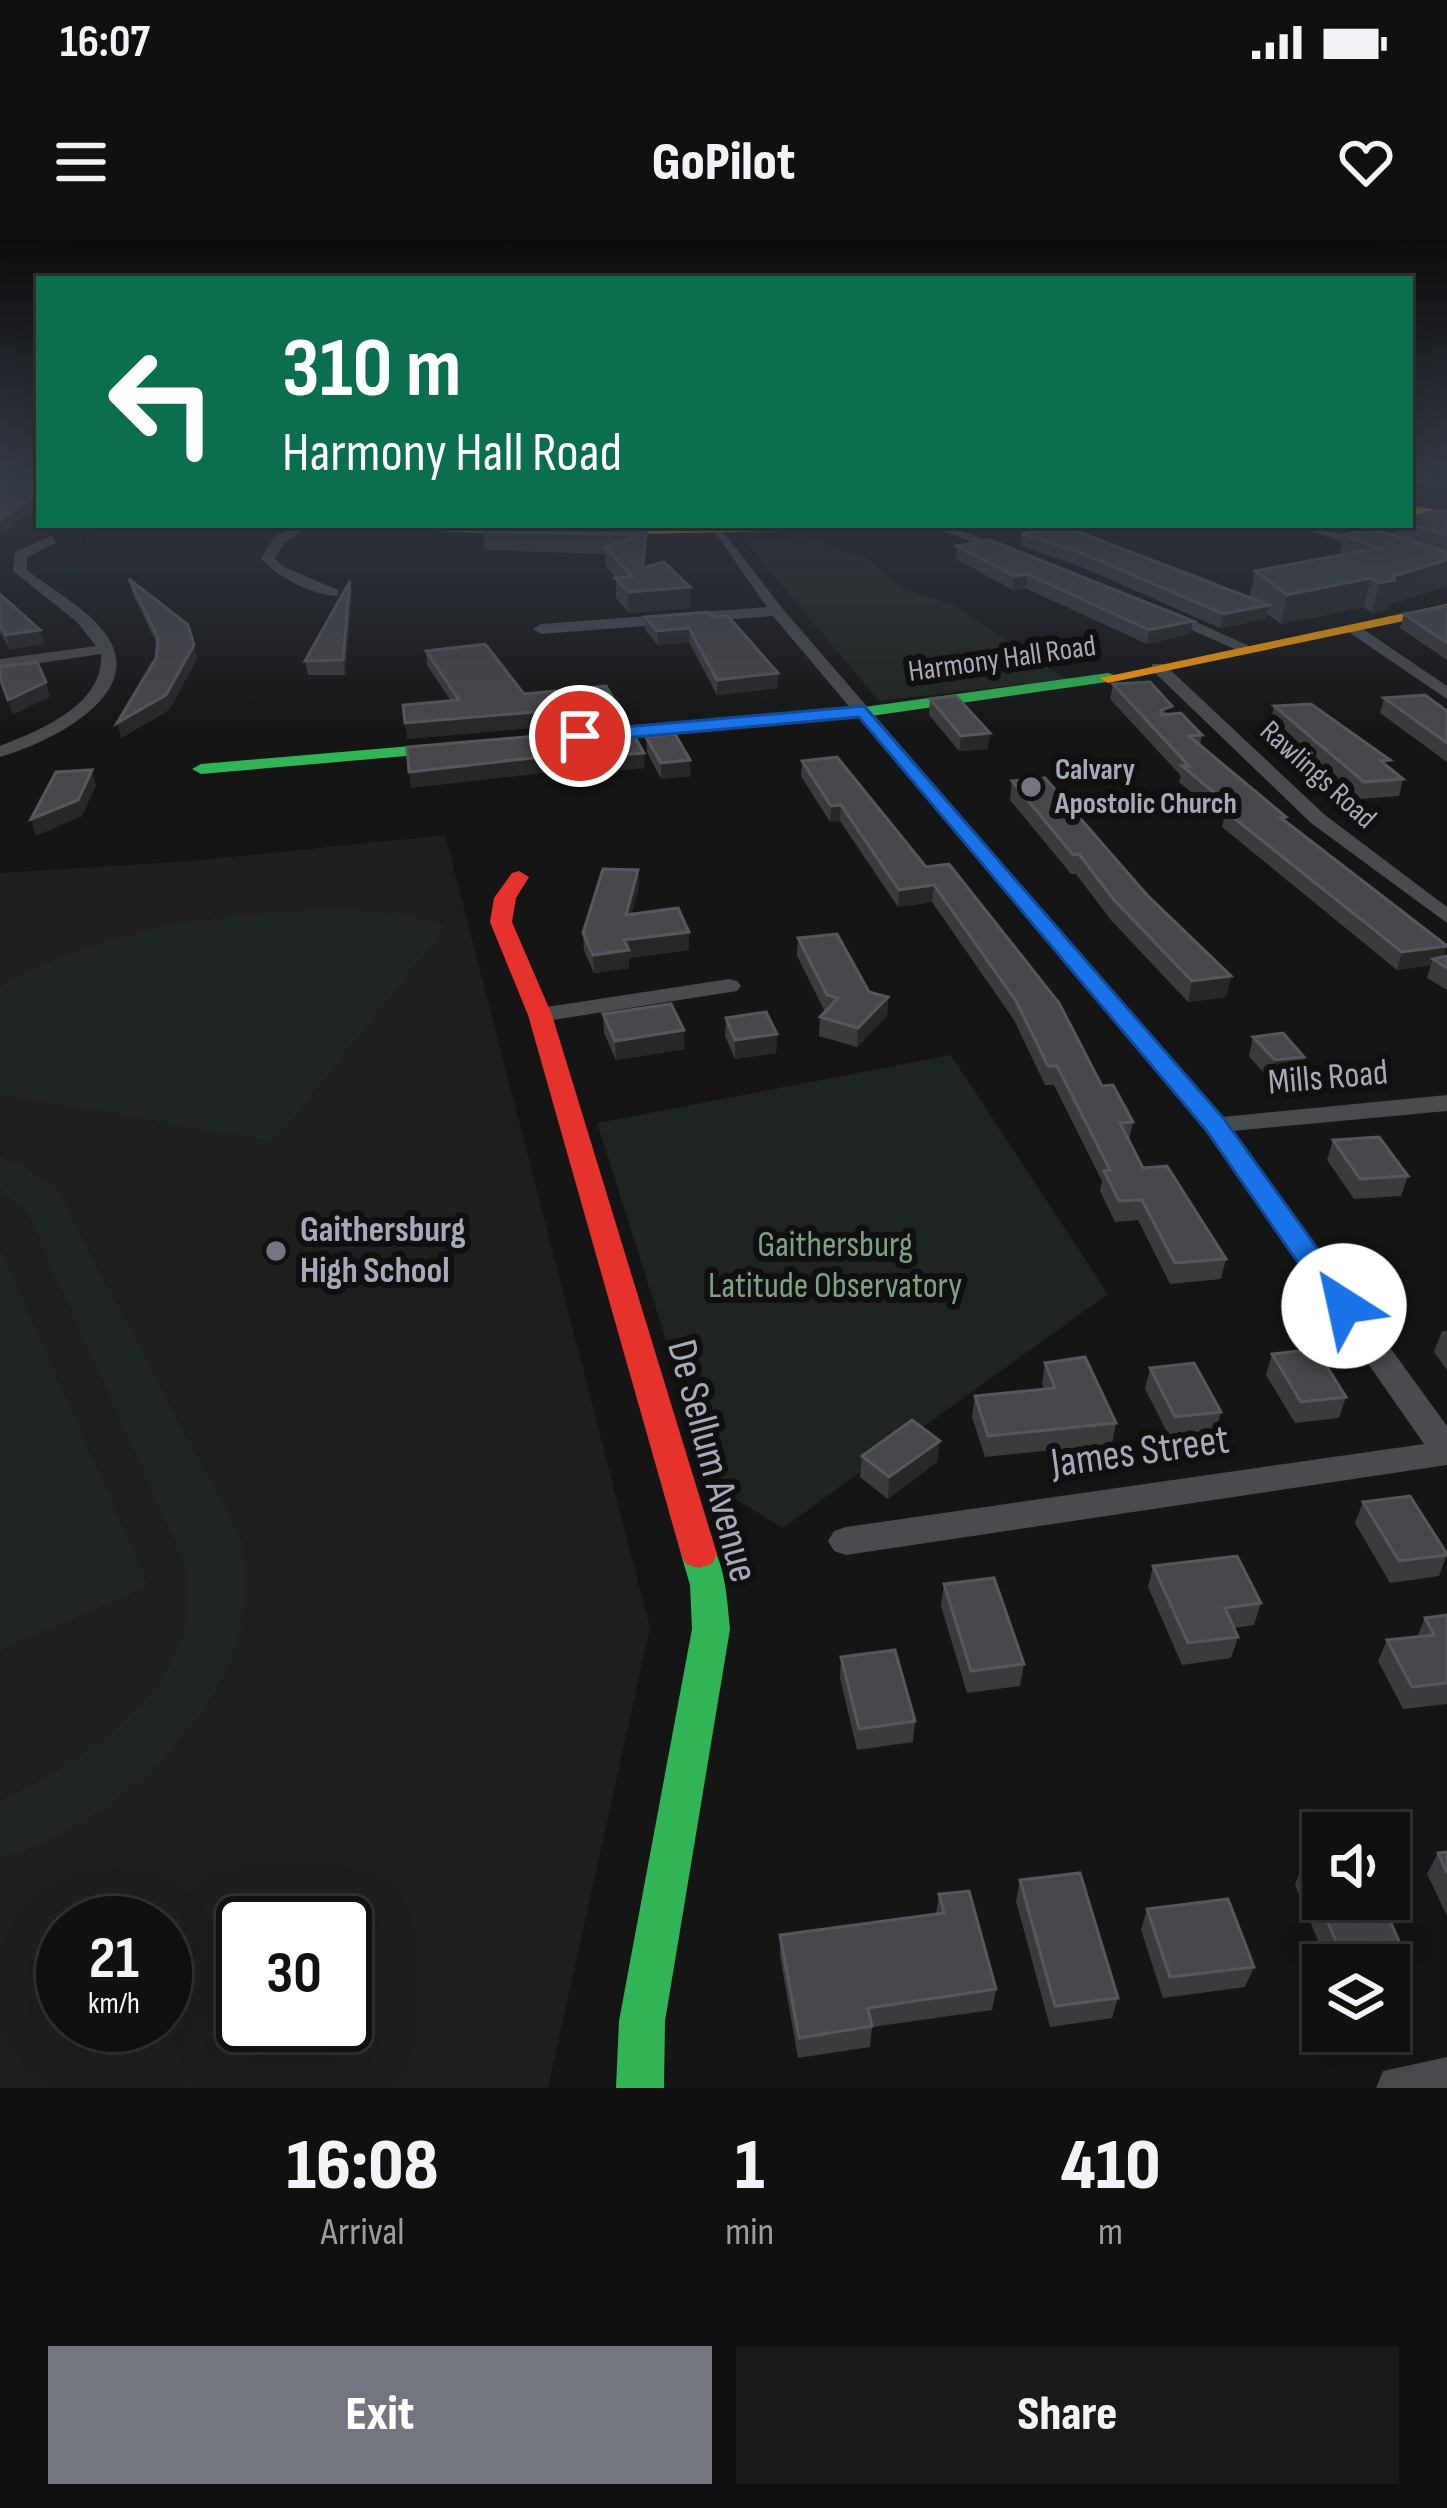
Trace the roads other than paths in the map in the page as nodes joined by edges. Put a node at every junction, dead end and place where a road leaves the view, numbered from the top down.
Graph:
1 (20, 561) edge
2 (271, 561) edge
3 (738, 561) edge
4 (333, 593) dead end
5 (1136, 601) edge
6 (1447, 608) edge
7 (777, 610) junction
8 (1352, 628) junction
9 (541, 629) dead end
10 (106, 649) junction
11 (1250, 650) junction
12 (0, 664) edge
13 (1158, 668) junction
14 (1447, 694) edge
15 (864, 712) junction
16 (556, 738) edge
17 (485, 744) edge
18 (0, 752) edge
19 (201, 769) dead end
20 (519, 877) dead end
21 (1447, 916) edge
22 (729, 986) dead end
23 (541, 1015) junction
24 (1447, 1103) edge
25 (1215, 1125) junction
26 (1447, 1452) edge
27 (845, 1541) dead end
28 (1447, 2081) edge
29 (640, 2088) edge
30 (1400, 2088) edge

1 - 10 street
2 - 4 street
3 - 7 street
5 - 11 street
6 - 8 street, Harmony Hall Road
7 - 9 street
7 - 15 street
8 - 11 street, Harmony Hall Road
8 - 14 street
10 - 12 street
10 - 18 street
11 - 13 street, Harmony Hall Road
13 - 15 street, Harmony Hall Road
13 - 21 street, Rawlings Road
15 - 16 street, Harmony Hall Road
15 - 25 street
17 - 19 street
20 - 23 street, De Sellum Avenue
22 - 23 street
23 - 29 street, De Sellum Avenue
24 - 25 street, Mills Road
25 - 26 street
26 - 27 street, James Street
28 - 30 street

